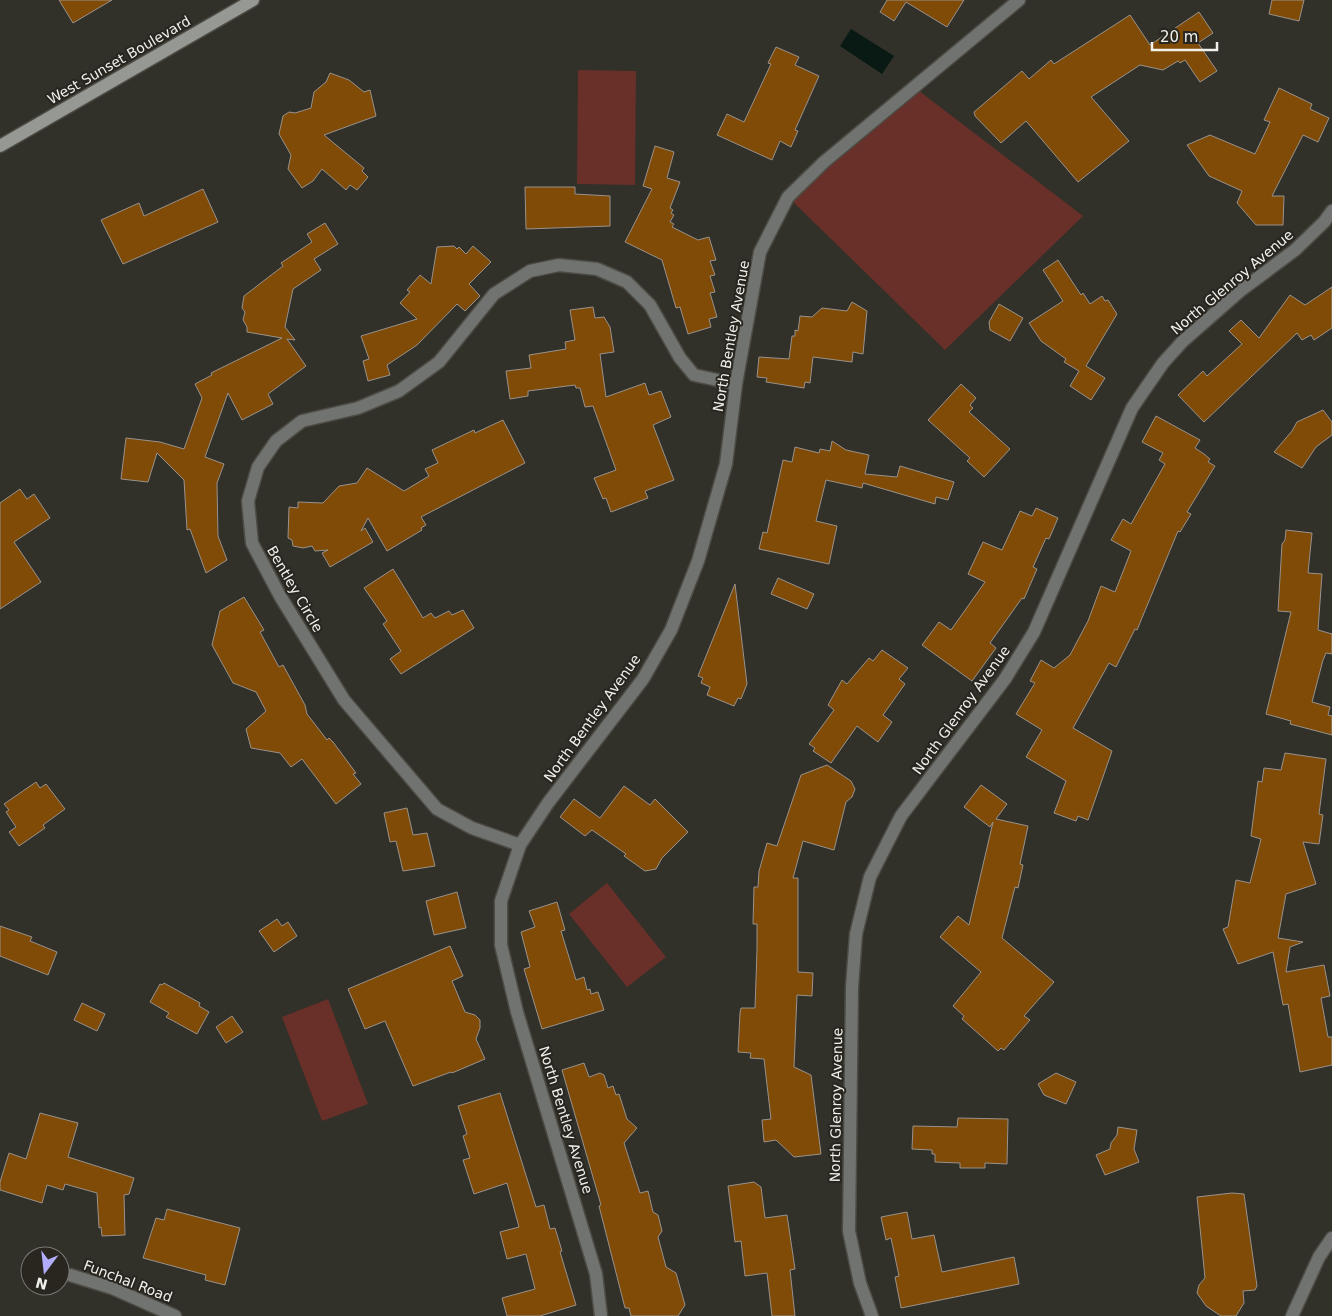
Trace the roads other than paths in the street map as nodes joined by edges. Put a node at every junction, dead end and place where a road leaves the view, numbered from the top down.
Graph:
1 (253, 0) edge
2 (1019, 0) edge
3 (0, 146) edge
4 (1332, 211) edge
5 (736, 384) junction
6 (520, 845) junction
7 (1332, 1238) edge
8 (70, 1275) dead end
9 (175, 1316) edge
10 (601, 1316) edge
11 (872, 1316) edge
12 (1292, 1316) edge

1 - 3 main road, West Sunset Boulevard
2 - 5 street, North Bentley Avenue
4 - 11 street, North Glenroy Avenue
5 - 6 street, North Bentley Avenue
5 - 6 street, Bentley Circle
6 - 10 street, North Bentley Avenue
7 - 12 street
8 - 9 street, Funchal Road

